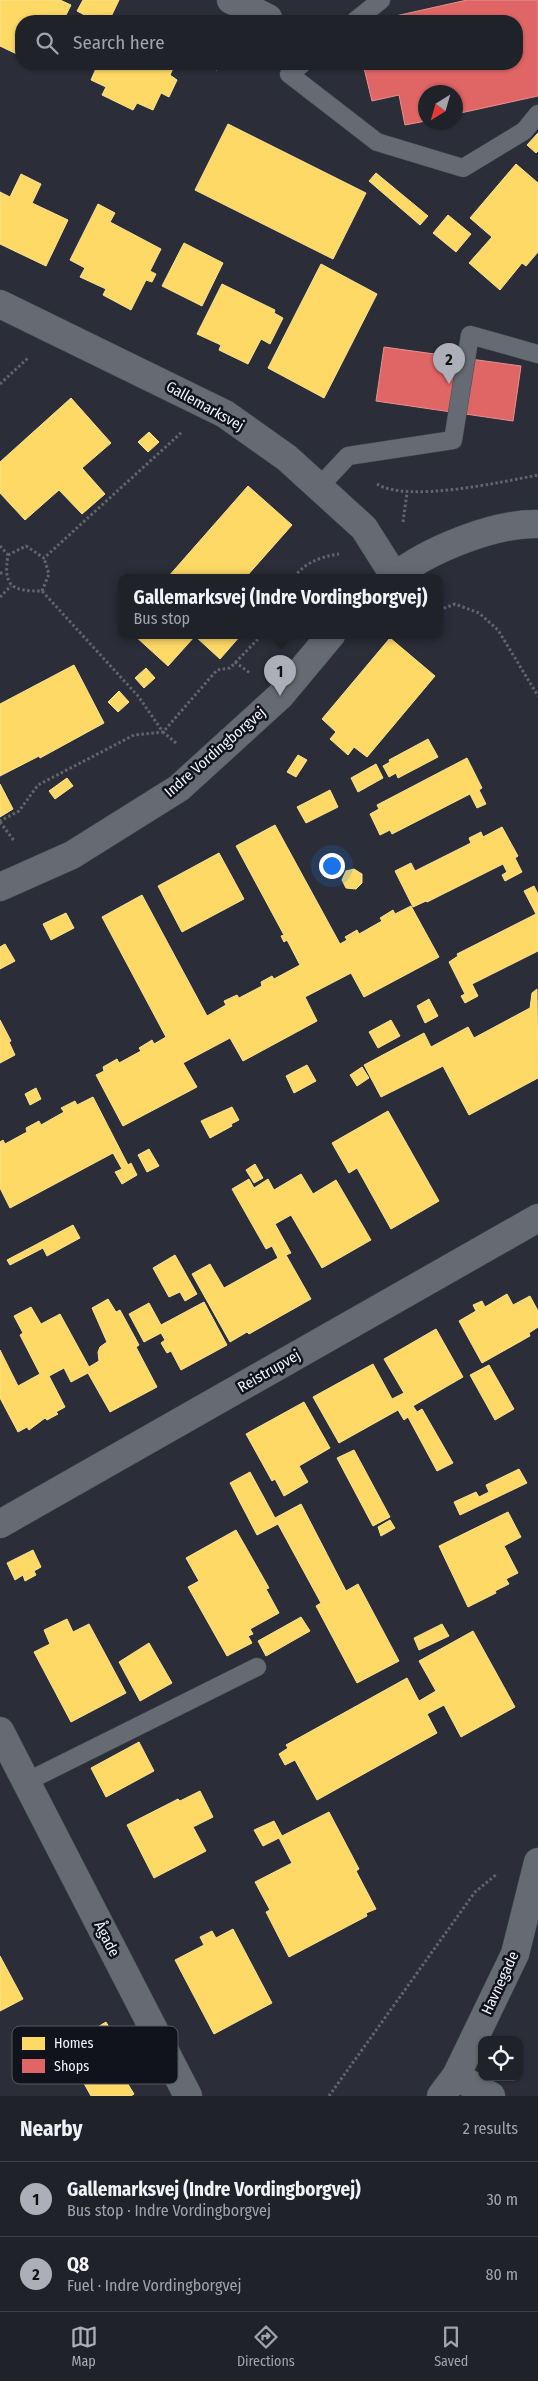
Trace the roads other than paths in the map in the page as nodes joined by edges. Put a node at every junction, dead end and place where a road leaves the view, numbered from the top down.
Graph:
1 (231, 0) edge
2 (381, 0) edge
3 (262, 15) edge
4 (362, 15) edge
5 (295, 70) edge
6 (538, 114) edge
7 (0, 304) edge
8 (538, 354) edge
9 (319, 487) junction
10 (538, 524) edge
11 (392, 574) edge
12 (398, 574) edge
13 (328, 639) edge
14 (0, 887) edge
15 (538, 1218) edge
16 (0, 1524) edge
17 (257, 1667) dead end
18 (0, 1731) edge
19 (26, 1782) junction
20 (538, 1862) edge
21 (152, 2026) edge
22 (178, 2077) edge
23 (448, 2086) edge
24 (188, 2096) edge
25 (490, 2096) edge

1 - 3 street
2 - 4 lane
5 - 6 lane
7 - 9 street, Gallemarksvej
8 - 9 lane
9 - 11 street, Gallemarksvej
10 - 12 street
13 - 14 street, Indre Vordingborgvej
15 - 16 street, Reistrupvej
17 - 19 lane
18 - 19 street, Ågade
19 - 21 street, Ågade
20 - 23 street, Havnegade
22 - 24 street, Ågade
23 - 25 street

